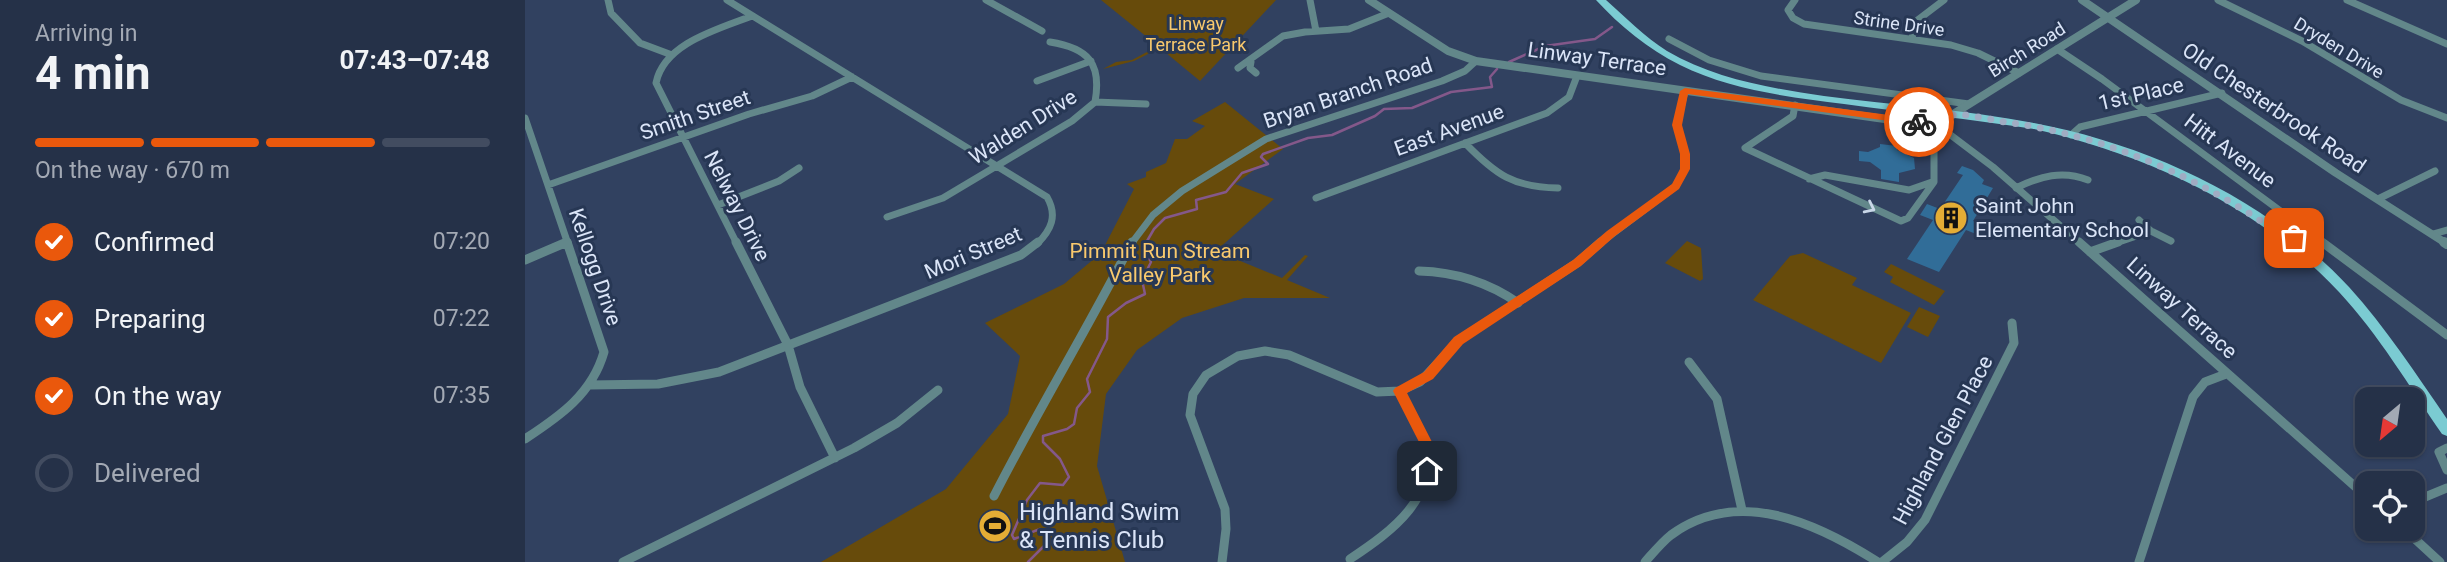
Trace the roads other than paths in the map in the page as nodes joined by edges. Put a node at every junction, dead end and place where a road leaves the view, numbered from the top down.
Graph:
1 (608, 0) edge
2 (727, 0) edge
3 (986, 0) edge
4 (1310, 0) edge
5 (1369, 0) edge
6 (1601, 0) edge
7 (1795, 0) edge
8 (1944, 0) edge
9 (2082, 0) edge
10 (2136, 0) edge
11 (2218, 0) edge
12 (2347, 0) edge
13 (1389, 13) junction
14 (752, 16) junction
15 (2110, 17) junction
16 (1042, 31) dead end
17 (1316, 31) junction
18 (1669, 39) dead end
19 (1912, 39) junction
20 (1050, 42) dead end
21 (2447, 44) edge
22 (2057, 49) junction
23 (672, 55) junction
24 (1091, 61) junction
25 (1476, 61) junction
26 (1251, 62) junction
27 (1238, 68) dead end
28 (1256, 73) dead end
29 (2019, 73) junction
30 (1577, 76) junction
31 (852, 77) junction
32 (1037, 81) dead end
33 (1685, 91) junction
34 (2222, 93) junction
35 (1095, 102) junction
36 (1146, 104) dead end
37 (1969, 104) junction
38 (1795, 105) junction
39 (2146, 111) junction
40 (1952, 115) junction
41 (525, 118) edge
42 (2447, 118) edge
43 (1934, 126) junction
44 (2071, 135) junction
45 (683, 137) junction
46 (1465, 143) junction
47 (997, 166) junction
48 (799, 168) dead end
49 (2435, 171) dead end
50 (1809, 178) junction
51 (2088, 180) dead end
52 (1934, 181) junction
53 (548, 185) junction
54 (1558, 188) dead end
55 (2016, 188) junction
56 (1315, 198) dead end
57 (2378, 199) junction
58 (718, 205) junction
59 (887, 217) dead end
60 (2139, 220) dead end
61 (2447, 230) edge
62 (2151, 231) junction
63 (2309, 232) junction
64 (2433, 234) junction
65 (2288, 240) junction
66 (2171, 241) dead end
67 (568, 242) junction
68 (2447, 244) edge
69 (2090, 252) junction
70 (525, 260) edge
71 (1419, 271) dead end
72 (1518, 303) junction
73 (2012, 323) dead end
74 (2447, 335) edge
75 (788, 345) junction
76 (1689, 362) dead end
77 (2226, 374) junction
78 (590, 385) junction
79 (938, 390) dead end
80 (1400, 391) junction
81 (2447, 430) edge
82 (525, 439) edge
83 (2447, 448) edge
84 (835, 458) junction
85 (2447, 470) edge
86 (2355, 487) edge
87 (2447, 488) edge
88 (994, 496) dead end
89 (2425, 497) edge
90 (1742, 510) junction
91 (2418, 541) edge
92 (1350, 559) dead end
93 (624, 562) edge
94 (1222, 562) edge
95 (1645, 562) edge
96 (1880, 562) edge
97 (2139, 562) edge
98 (2441, 562) edge

1 - 23 street
2 - 14 street, Mori Street
3 - 16 street
4 - 17 street
5 - 13 street, Linway Terrace
6 - 40 main road
7 - 19 street, Strine Drive
8 - 19 street
9 - 15 street, Old Chesterbrook Road
10 - 15 street, Birch Road
11 - 42 street, Dryden Drive
12 - 21 street
13 - 17 street
13 - 25 street, Linway Terrace
14 - 23 street
14 - 31 street, Mori Street
15 - 22 street, Birch Road
15 - 34 street, Old Chesterbrook Road
17 - 26 street
18 - 37 street
19 - 29 street, Strine Drive
20 - 24 street
22 - 29 street, Birch Road
22 - 39 street, Hitt Avenue
23 - 45 street, Nelway Drive
24 - 32 street
24 - 35 street, Walden Drive
25 - 30 street, Linway Terrace
25 - 88 street, Bryan Branch Road
26 - 27 street
26 - 28 street
29 - 37 street, Birch Road
30 - 33 street, Linway Terrace
30 - 46 street, East Avenue
31 - 45 street, Smith Street
31 - 47 street, Mori Street
33 - 38 street, Linway Terrace
33 - 72 street
34 - 39 street, 1st Place
34 - 57 street, Old Chesterbrook Road
35 - 36 street
35 - 47 street, Walden Drive
37 - 40 street, Birch Road
38 - 43 street, Linway Terrace
38 - 50 street
39 - 44 street, 1st Place
39 - 63 street, Hitt Avenue
40 - 43 street, Birch Road
40 - 44 main road
41 - 53 street, Kellogg Drive
43 - 52 street
43 - 55 street, Linway Terrace
44 - 65 main road
45 - 53 street, Smith Street
45 - 58 street, Nelway Drive
46 - 54 street
46 - 56 street, East Avenue
47 - 59 street, Walden Drive
47 - 75 street, Mori Street
48 - 58 street
49 - 57 street
50 - 52 street
50 -> 52 street
51 - 55 street
53 - 67 street, Kellogg Drive
55 - 69 street, Linway Terrace
57 - 64 street, Old Chesterbrook Road
58 - 75 street, Nelway Drive
60 - 62 street
61 - 64 street
62 - 66 street
62 - 69 street
63 - 65 street
63 - 74 street, Hitt Avenue
64 - 68 street, Old Chesterbrook Road
65 - 81 main road
67 - 70 street
67 - 78 street, Kellogg Drive
69 - 77 street, Linway Terrace
71 - 72 street
72 - 80 street
73 - 96 street, Highland Glen Place
75 - 78 street, Mori Street
75 - 84 street, Nelway Drive
76 - 90 street
77 - 86 street, Linway Terrace
77 - 97 street
78 - 82 street, Kellogg Drive
79 - 84 street
80 - 92 street
80 - 94 street
83 - 85 street
84 - 93 street
87 - 89 street
90 - 95 street
90 - 96 street
91 - 98 street

